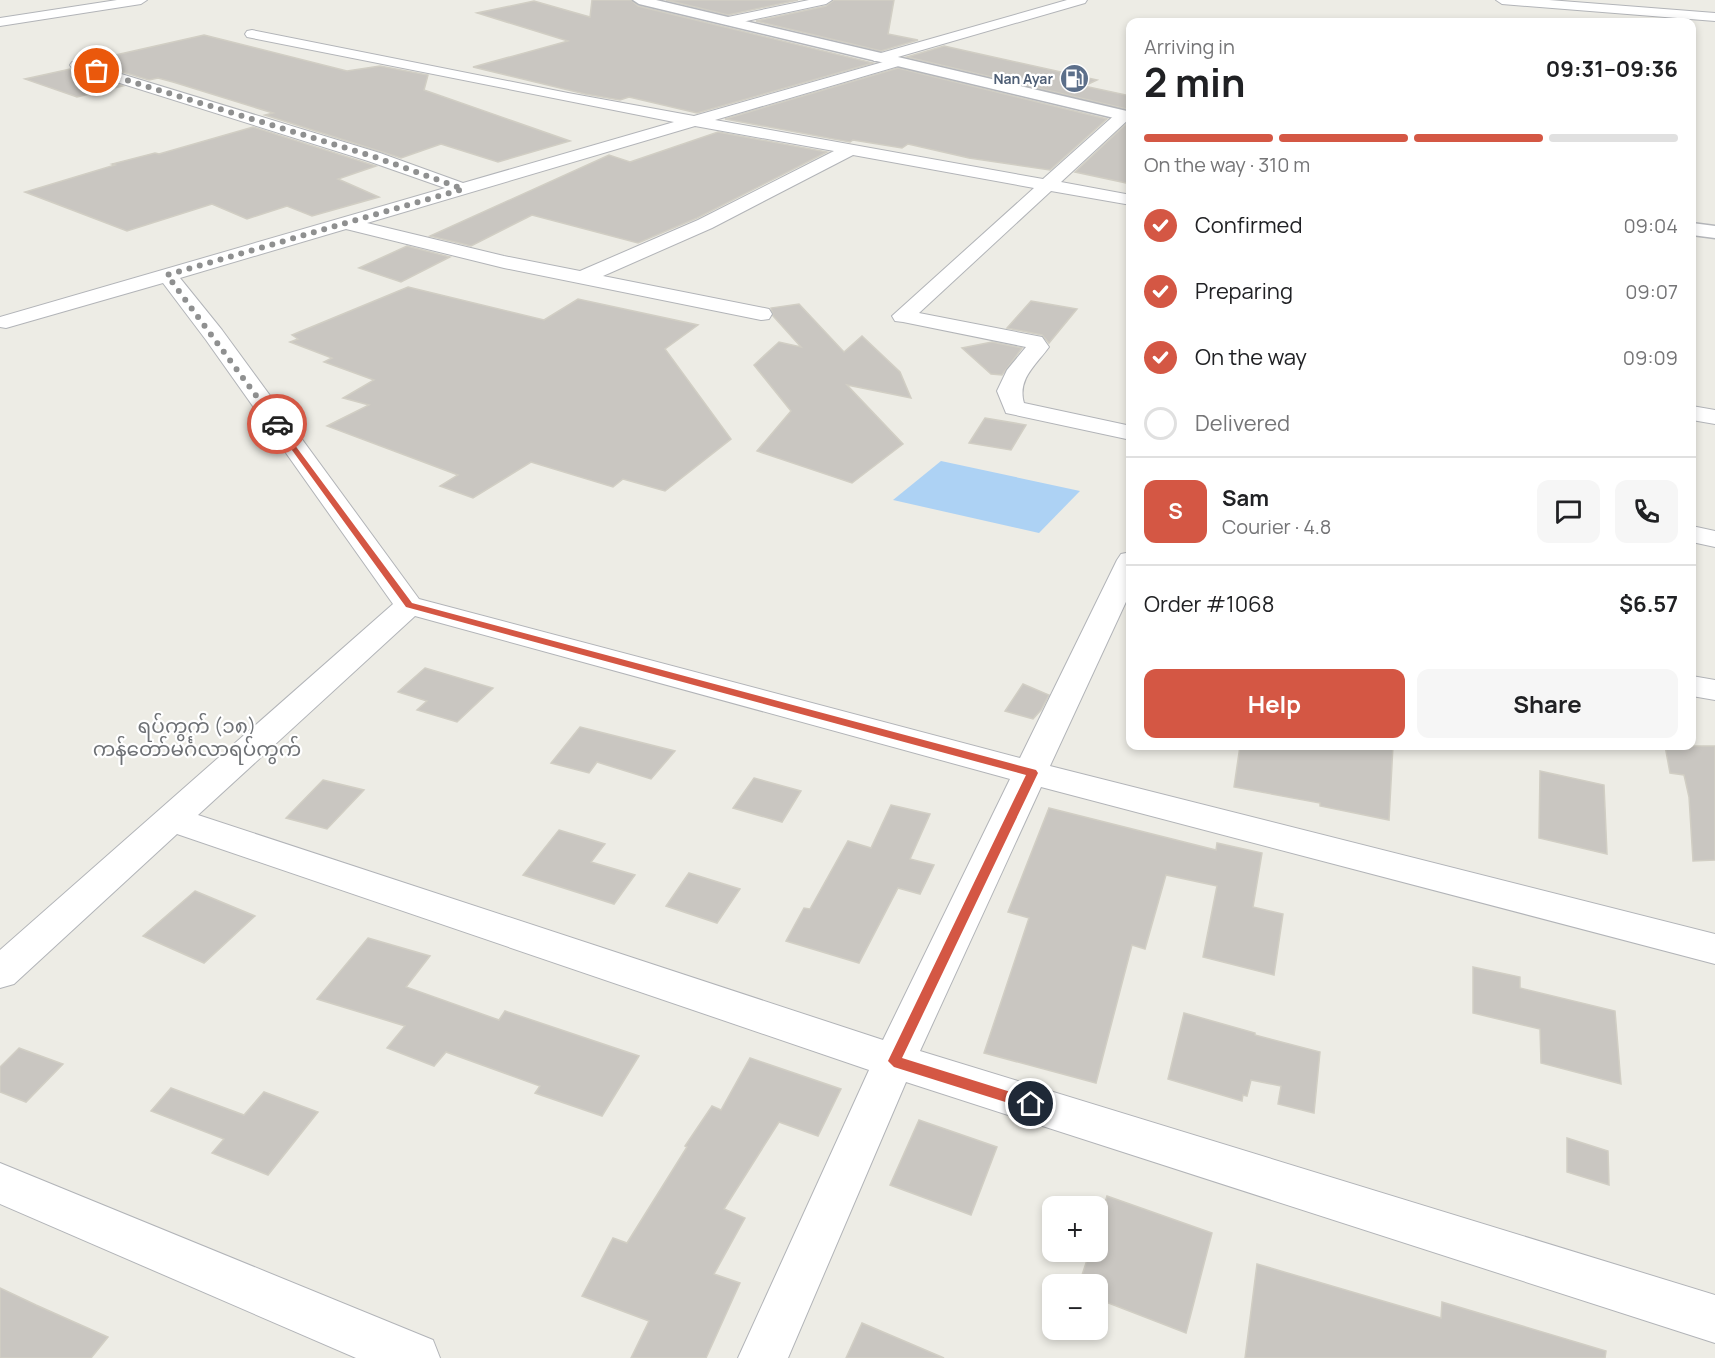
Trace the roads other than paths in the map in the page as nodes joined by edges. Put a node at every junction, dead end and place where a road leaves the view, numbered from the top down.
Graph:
1 (141, 0) edge
2 (639, 0) edge
3 (826, 0) edge
4 (1081, 0) edge
5 (1502, 0) edge
6 (1715, 17) edge
7 (728, 21) junction
8 (0, 22) edge
9 (252, 34) dead end
10 (879, 58) junction
11 (897, 62) junction
12 (78, 65) dead end
13 (1126, 116) edge
14 (1126, 117) edge
15 (698, 120) junction
16 (853, 148) junction
17 (1050, 184) junction
18 (463, 189) junction
19 (1126, 199) edge
20 (345, 223) junction
21 (1696, 230) edge
22 (1715, 232) edge
23 (167, 275) junction
24 (582, 278) junction
25 (761, 314) dead end
26 (6, 322) dead end
27 (1696, 414) edge
28 (1715, 417) edge
29 (1126, 432) edge
30 (1696, 535) edge
31 (1715, 539) edge
32 (1126, 576) edge
33 (409, 605) junction
34 (1696, 687) edge
35 (1715, 690) edge
36 (1032, 773) junction
37 (172, 819) junction
38 (1715, 949) edge
39 (0, 973) edge
40 (894, 1061) junction
41 (0, 1183) edge
42 (1715, 1319) edge
43 (415, 1358) edge
44 (763, 1358) edge

1 - 8 street
2 - 7 main road
3 - 7 street
4 - 10 street
5 - 6 street
7 - 10 main road
9 - 15 street
10 - 11 main road
11 - 13 main road
11 - 15 street
12 - 18 street
14 - 17 street
15 - 16 street
15 - 18 street
16 - 17 street
16 - 24 street
17 - 19 street
17 - 29 street
18 - 20 street
20 - 23 street
20 - 24 street
21 - 22 main road
23 - 26 street
23 - 33 street
24 - 25 street
27 - 28 street
30 - 31 street
32 - 36 street
33 - 36 street
33 - 37 street
34 - 35 street
36 - 38 street
36 - 40 street
37 - 39 street
37 - 40 street
40 - 42 street
40 - 44 street
41 - 43 street

